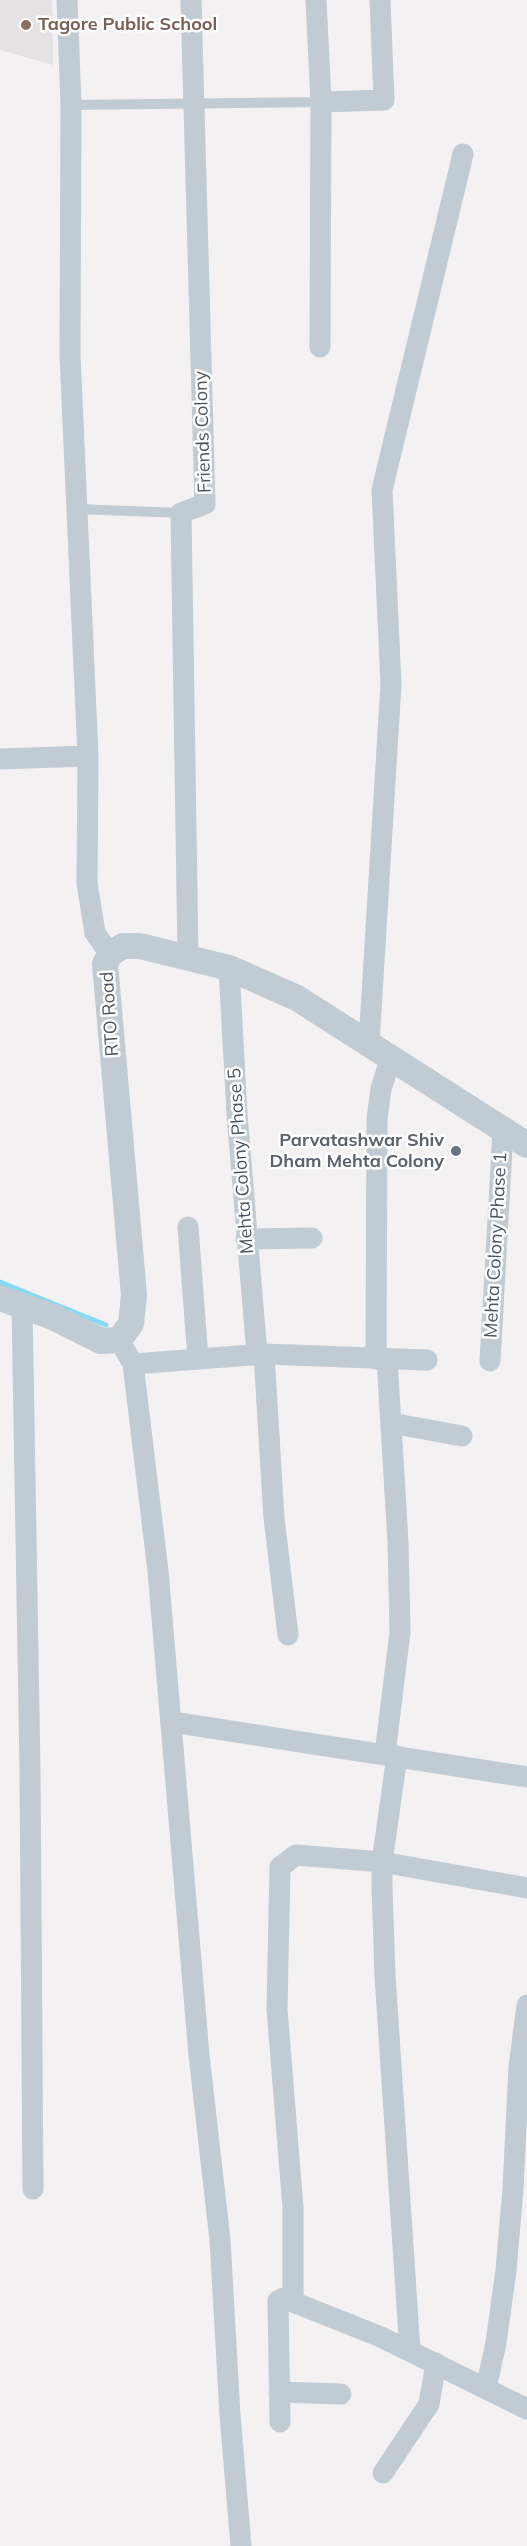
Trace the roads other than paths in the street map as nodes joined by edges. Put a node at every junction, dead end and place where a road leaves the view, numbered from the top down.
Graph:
1 (67, 0) edge
2 (191, 0) edge
3 (316, 0) edge
4 (380, 0) edge
5 (321, 102) junction
6 (71, 105) junction
7 (193, 105) junction
8 (463, 154) dead end
9 (320, 347) dead end
10 (77, 509) junction
11 (182, 513) junction
12 (88, 756) junction
13 (0, 759) edge
14 (110, 954) junction
15 (188, 956) junction
16 (229, 968) junction
17 (369, 1043) junction
18 (391, 1057) junction
19 (502, 1130) junction
20 (527, 1145) edge
21 (188, 1227) dead end
22 (312, 1238) dead end
23 (246, 1239) junction
24 (11, 1301) edge
25 (119, 1340) junction
26 (260, 1354) junction
27 (198, 1359) junction
28 (381, 1359) junction
29 (427, 1360) dead end
30 (490, 1361) dead end
31 (133, 1364) junction
32 (391, 1424) junction
33 (462, 1436) dead end
34 (288, 1635) dead end
35 (172, 1722) junction
36 (391, 1755) junction
37 (527, 1777) edge
38 (382, 1862) junction
39 (527, 1888) edge
40 (527, 2006) edge
41 (33, 2189) dead end
42 (293, 2300) junction
43 (410, 2351) junction
44 (436, 2363) junction
45 (486, 2388) junction
46 (279, 2392) junction
47 (341, 2394) dead end
48 (527, 2409) edge
49 (280, 2422) dead end
50 (382, 2473) dead end
51 (241, 2546) edge

1 - 6 street
2 - 7 street, Friends Colony
3 - 5 street
4 - 5 street
5 - 7 lane
5 - 9 street
6 - 7 lane
6 - 10 street
7 - 11 street, Friends Colony
8 - 17 street
10 - 11 lane
10 - 12 street
11 - 15 street, Friends Colony
12 - 13 street
12 - 14 street
14 - 15 street, RTO Road
14 - 25 street, RTO Road
15 - 16 street, RTO Road
16 - 17 street, RTO Road
16 - 23 street, Mehta Colony Phase 5
17 - 18 street, RTO Road
18 - 19 street, RTO Road
18 - 28 street
19 - 20 street, RTO Road
19 - 30 street, Mehta Colony Phase 1
21 - 27 street
22 - 23 street
23 - 26 street, Mehta Colony Phase 5
24 - 25 street
24 - 41 street
25 - 31 street
26 - 27 street
26 - 28 street
26 - 34 street, Mehta Colony Phase 5
27 - 31 street
28 - 29 street
28 - 32 street
31 - 35 street
32 - 33 street
32 - 36 street
35 - 36 street
35 - 51 street
36 - 37 street
36 - 38 street
38 - 39 street
38 - 42 street
38 - 43 street
40 - 45 street
42 - 43 street
42 - 46 street
43 - 44 street
44 - 45 street
44 - 50 street
45 - 48 street
46 - 47 street
46 - 49 street

